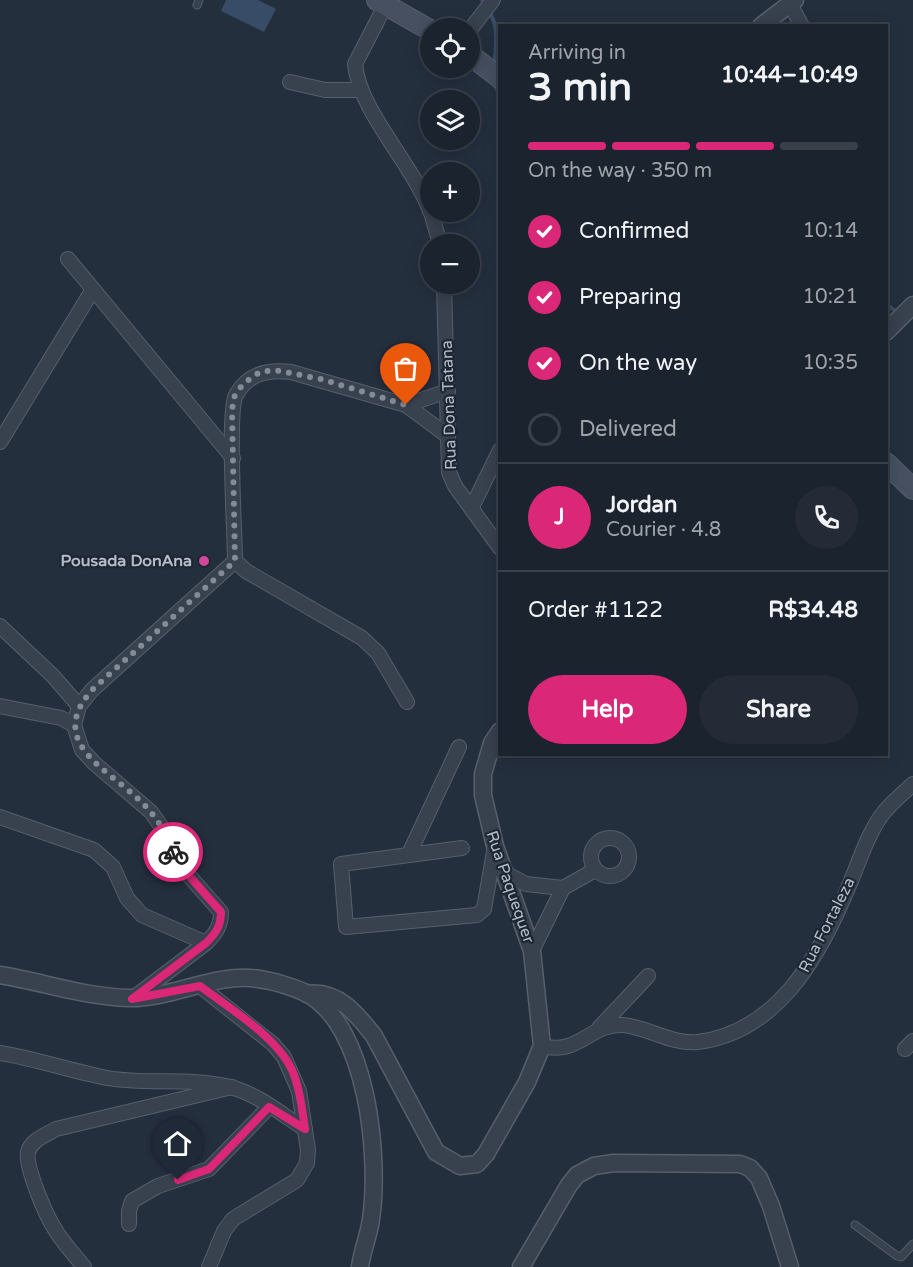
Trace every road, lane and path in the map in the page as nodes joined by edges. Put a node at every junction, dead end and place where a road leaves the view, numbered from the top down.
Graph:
1 (381, 2) edge
2 (792, 2) edge
3 (420, 24) edge
4 (764, 24) edge
5 (801, 24) edge
6 (480, 62) edge
7 (498, 76) edge
8 (290, 82) dead end
9 (361, 90) junction
10 (420, 190) edge
11 (68, 259) dead end
12 (92, 291) junction
13 (444, 294) edge
14 (911, 307) edge
15 (890, 328) edge
16 (448, 391) junction
17 (406, 405) junction
18 (448, 436) junction
19 (0, 442) edge
20 (498, 454) edge
21 (233, 458) junction
22 (888, 465) edge
23 (913, 489) edge
24 (472, 507) junction
25 (498, 545) edge
26 (235, 561) junction
27 (0, 626) edge
28 (407, 702) dead end
29 (0, 706) edge
30 (79, 706) junction
31 (74, 725) junction
32 (498, 734) edge
33 (459, 747) dead end
34 (913, 784) edge
35 (0, 818) edge
36 (495, 846) junction
37 (462, 848) dead end
38 (409, 854) junction
39 (595, 870) dead end
40 (505, 873) junction
41 (563, 888) junction
42 (206, 943) junction
43 (532, 951) junction
44 (0, 975) edge
45 (648, 976) dead end
46 (200, 986) junction
47 (308, 994) junction
48 (132, 999) junction
49 (595, 1032) junction
50 (542, 1046) junction
51 (0, 1053) edge
52 (232, 1087) junction
53 (269, 1107) junction
54 (305, 1129) junction
55 (129, 1224) dead end
56 (855, 1225) dead end
57 (913, 1244) edge
58 (84, 1267) edge
59 (209, 1267) edge
60 (360, 1267) edge
61 (521, 1267) edge
62 (790, 1267) edge

1 - 3 main road
1 - 9 street
2 - 4 street
2 - 5 street
6 - 7 main road
8 - 9 street
9 - 10 street
11 - 12 street
12 - 19 street
12 - 21 street
13 - 16 street, Rua Dona Tatana
14 - 15 street
16 - 17 street
16 - 18 street, Rua Dona Tatana
17 - 18 street
17 - 21 street
18 - 24 street, Rua Dona Tatana
20 - 24 street
21 - 26 street
22 - 23 main road
24 - 25 street, Rua Dona Tatana
26 - 28 street
26 - 30 street
27 - 30 street
29 - 31 street
30 - 31 street
31 - 42 street
32 - 36 street, Rua Paquequer
33 - 38 street
34 - 49 street, Rua Fortaleza
35 - 42 street
36 - 38 street
36 - 40 street, Rua Paquequer
37 - 38 street
39 - 41 street
40 - 41 street
40 - 43 street, Rua Paquequer
41 - 43 street
42 - 48 street
43 - 50 street, Rua Paquequer
44 - 48 street
45 - 49 street
46 - 47 street
46 - 48 street
46 - 54 street
47 - 50 street
47 - 60 street
49 - 50 street, Rua Fortaleza
51 - 52 street
52 - 53 street
52 - 58 street
53 - 54 street
53 - 55 street
54 - 59 street
56 - 57 lane
61 - 62 street

